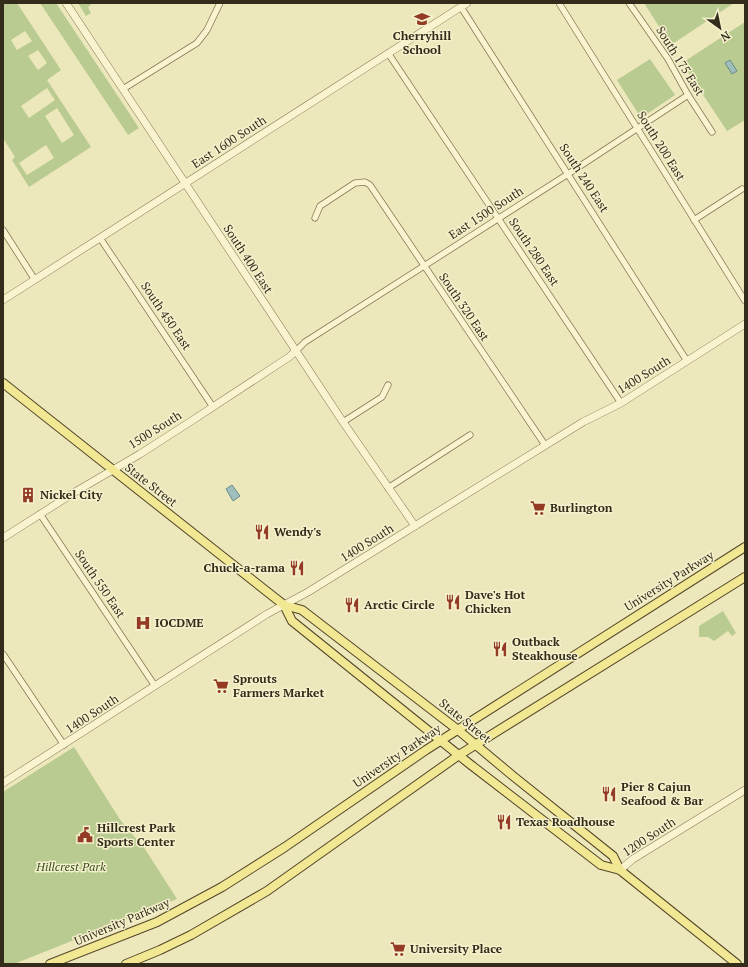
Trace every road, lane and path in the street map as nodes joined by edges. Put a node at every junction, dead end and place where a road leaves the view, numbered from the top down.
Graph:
1 (66, 3) edge
2 (220, 3) edge
3 (559, 3) edge
4 (629, 3) edge
5 (464, 5) edge
6 (388, 53) junction
7 (122, 89) junction
8 (688, 95) junction
9 (636, 128) junction
10 (712, 132) dead end
11 (568, 174) junction
12 (186, 184) junction
13 (742, 189) dead end
14 (315, 218) dead end
15 (498, 218) junction
16 (694, 220) junction
17 (3, 230) edge
18 (100, 238) junction
19 (424, 266) junction
20 (35, 280) junction
21 (3, 300) edge
22 (745, 301) edge
23 (745, 324) edge
24 (296, 351) junction
25 (687, 361) junction
26 (3, 383) edge
27 (388, 385) dead end
28 (621, 403) junction
29 (213, 407) junction
30 (343, 422) junction
31 (470, 435) dead end
32 (545, 446) junction
33 (112, 470) junction
34 (388, 488) junction
35 (40, 514) junction
36 (415, 526) junction
37 (3, 538) edge
38 (745, 547) edge
39 (745, 577) edge
40 (284, 605) junction
41 (3, 654) edge
42 (155, 686) junction
43 (458, 730) junction
44 (441, 741) junction
45 (64, 745) junction
46 (476, 745) junction
47 (459, 755) junction
48 (3, 783) edge
49 (745, 790) edge
50 (620, 870) junction
51 (50, 964) edge
52 (126, 964) edge
53 (737, 964) edge

1 - 7 street, South 400 East
2 - 7 street
3 - 9 street, South 200 East
4 - 8 street, South 175 East
5 - 6 street, East 1600 South
5 - 11 street, South 240 East
6 - 12 street, East 1600 South
6 - 15 street, South 280 East
7 - 12 street, South 400 East
8 - 9 street, East 1500 South
8 - 10 street, South 175 East
9 - 11 street, East 1500 South
9 - 16 street, South 200 East
11 - 15 street, East 1500 South
11 - 25 street, South 240 East
12 - 18 street, East 1600 South
12 - 24 street, South 400 East
13 - 16 street
14 - 19 street, South 320 East
15 - 19 street, East 1500 South
15 - 28 street, South 280 East
16 - 22 street, South 200 East
17 - 20 street
18 - 20 street, East 1600 South
18 - 29 street, South 450 East
19 - 24 street, East 1500 South
19 - 32 street, South 320 East
20 - 21 street, East 1600 South
23 - 25 street, 1400 South
24 - 29 street, 1500 South
24 - 30 street, South 400 East
25 - 28 street, 1400 South
26 - 33 main road, State Street
27 - 30 street
28 - 32 street, 1400 South
29 - 33 street, 1500 South
30 - 34 street, South 400 East
31 - 34 street
32 - 36 street, 1400 South
33 - 35 street, 1500 South
33 - 40 main road, State Street
34 - 36 street, South 400 East
35 - 37 street, 1500 South
35 - 42 street, South 550 East
36 - 40 street, 1400 South
38 - 43 main road, University Parkway
39 - 46 main road
40 - 42 street, 1400 South
40 - 43 main road, State Street
40 - 44 main road, State Street
41 - 45 street
42 - 45 street, 1400 South
43 - 44 main road, University Parkway
43 - 46 main road, State Street
44 - 47 main road, State Street
44 - 51 main road, University Parkway
45 - 48 street, 1400 South
46 - 47 main road
46 - 50 main road, State Street
47 - 50 main road, State Street
47 - 52 main road
49 - 50 street, 1200 South
50 - 53 main road, State Street

